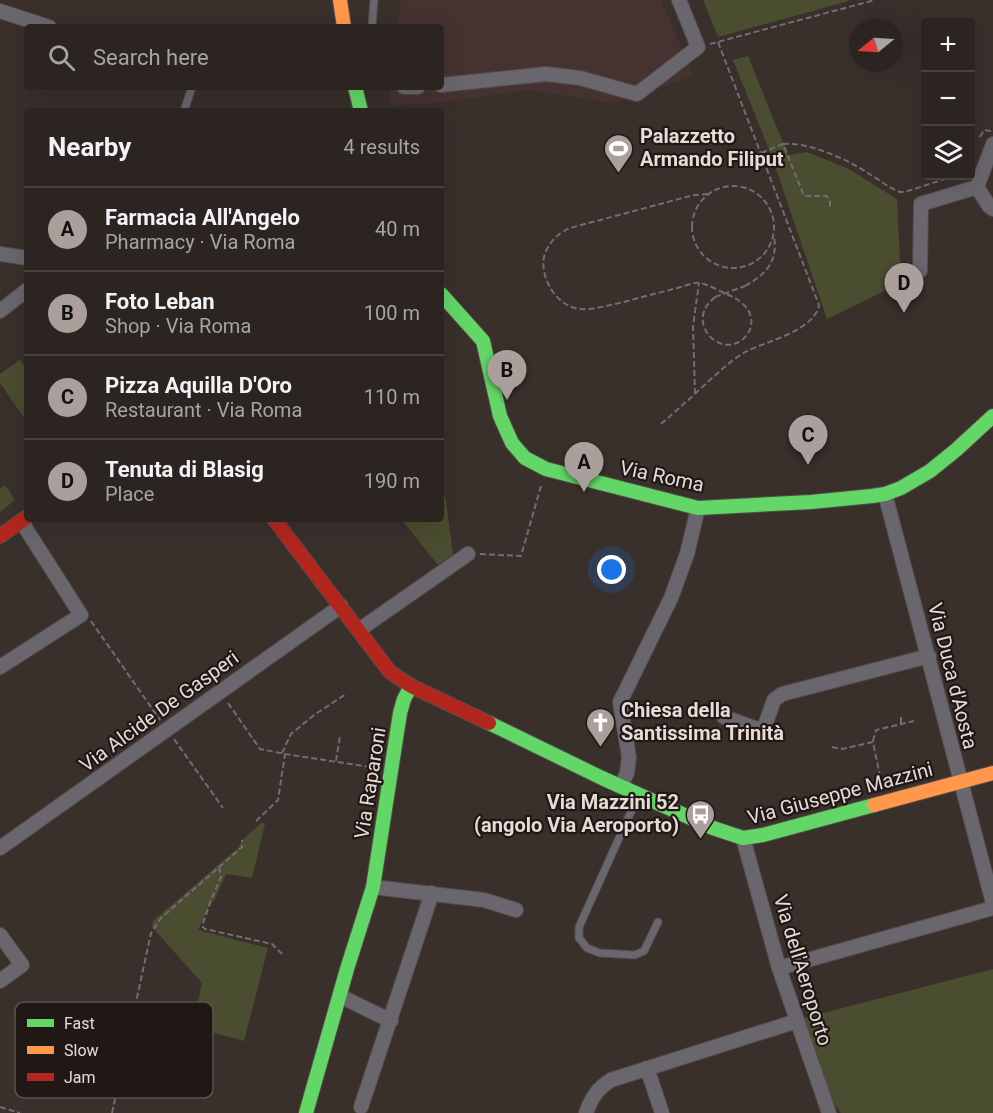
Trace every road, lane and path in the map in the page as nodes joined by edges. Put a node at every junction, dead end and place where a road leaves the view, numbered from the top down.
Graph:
1 (340, 0) edge
2 (374, 0) edge
3 (680, 0) edge
4 (853, 0) edge
5 (875, 0) edge
6 (855, 6) junction
7 (0, 11) edge
8 (40, 24) edge
9 (344, 24) edge
10 (372, 24) edge
11 (718, 42) junction
12 (698, 47) junction
13 (444, 85) edge
14 (191, 90) edge
15 (356, 90) edge
16 (363, 90) edge
17 (185, 108) edge
18 (360, 108) edge
19 (783, 144) junction
20 (993, 144) edge
21 (761, 153) junction
22 (942, 180) edge
23 (977, 187) junction
24 (708, 194) junction
25 (830, 207) dead end
26 (993, 209) edge
27 (774, 234) junction
28 (0, 254) edge
29 (24, 258) edge
30 (920, 271) dead end
31 (699, 283) junction
32 (24, 292) edge
33 (444, 297) edge
34 (0, 310) edge
35 (695, 394) junction
36 (993, 417) edge
37 (661, 424) dead end
38 (546, 469) junction
39 (885, 494) junction
40 (698, 508) junction
41 (24, 519) edge
42 (26, 522) edge
43 (276, 522) edge
44 (0, 536) edge
45 (468, 554) joint
46 (341, 606) junction
47 (81, 615) junction
48 (359, 630) junction
49 (929, 656) junction
50 (0, 667) edge
51 (411, 686) junction
52 (220, 691) junction
53 (346, 694) dead end
54 (724, 717) dead end
55 (902, 717) dead end
56 (915, 721) dead end
57 (901, 723) junction
58 (166, 729) junction
59 (340, 736) dead end
60 (873, 742) junction
61 (832, 747) dead end
62 (284, 754) junction
63 (336, 761) junction
64 (392, 764) junction
65 (993, 773) edge
66 (960, 781) junction
67 (621, 786) junction
68 (639, 794) junction
69 (886, 801) junction
70 (222, 808) dead end
71 (256, 821) dead end
72 (743, 838) junction
73 (242, 840) dead end
74 (0, 848) edge
75 (219, 867) junction
76 (373, 887) junction
77 (432, 893) junction
78 (993, 903) edge
79 (993, 908) edge
80 (516, 910) dead end
81 (658, 922) dead end
82 (0, 935) edge
83 (282, 954) dead end
84 (779, 968) junction
85 (0, 981) edge
86 (340, 996) junction
87 (136, 1002) edge
88 (391, 1021) junction
89 (797, 1021) junction
90 (647, 1068) junction
91 (115, 1098) edge
92 (0, 1107) edge
93 (361, 1107) dead end
94 (20, 1113) edge
95 (112, 1113) edge
96 (306, 1113) edge
97 (586, 1113) edge
98 (662, 1113) edge
99 (829, 1113) edge

1 - 9 street
2 - 10 lane
3 - 12 street
4 - 6 path
5 - 6 path
6 - 11 path
7 - 8 street
11 - 12 path
11 - 21 path
12 - 13 street
14 - 17 lane
15 - 18 street
16 - 18 lane
19 - 21 path
19 - 22 path
19 - 25 path
20 - 23 street
21 - 35 path
23 - 26 street
23 - 30 street
24 - 27 path
24 - 27 path
24 - 31 path
27 - 31 path, bridge
28 - 29 street
31 - 35 path
32 - 34 street
33 - 38 street, Via Roma
35 - 37 path
36 - 39 street, Via Roma
38 - 40 street, Via Roma
38 - 45 path
39 - 40 street, Via Roma
39 - 49 street, Via Duca d'Aosta
40 - 67 street
41 - 44 street
42 - 47 street
43 - 46 street, Via Giuseppe Mazzini
45 - 48 street
46 - 48 street, Via Giuseppe Mazzini
46 - 52 street, Via Alcide De Gasperi
47 - 50 street
47 - 58 path
48 - 51 street, Via Giuseppe Mazzini
49 - 54 street
49 - 66 street, Via Duca d'Aosta
51 - 64 street, Via Raparoni
51 - 67 street, Via Giuseppe Mazzini
52 - 58 street, Via Alcide De Gasperi
52 - 62 path
53 - 62 path
55 - 57 path
56 - 57 path
57 - 60 path
58 - 70 path
58 - 74 street, Via Alcide De Gasperi
59 - 63 path
60 - 61 path
60 - 69 path
62 - 63 path
62 - 71 path
63 - 64 path
64 - 76 street, Via Raparoni
65 - 66 street, Via Giuseppe Mazzini
66 - 69 street, Via Giuseppe Mazzini
66 - 78 street, Via Duca d'Aosta
67 - 68 street, Via Giuseppe Mazzini
68 - 72 street, Via Giuseppe Mazzini
68 - 81 lane
69 - 72 street, Via Giuseppe Mazzini
72 - 84 street, Via dell'Aeroporto
73 - 75 path
75 - 83 path
75 - 87 path
76 - 77 street
76 - 86 street, Via Raparoni
77 - 80 street
77 - 88 street
79 - 84 street
82 - 85 street
84 - 89 street, Via dell'Aeroporto
86 - 88 street
86 - 96 street, Via Raparoni
88 - 93 street
89 - 90 street
89 - 99 street, Via dell'Aeroporto
90 - 97 street
90 - 98 street
91 - 95 path
92 - 94 path

